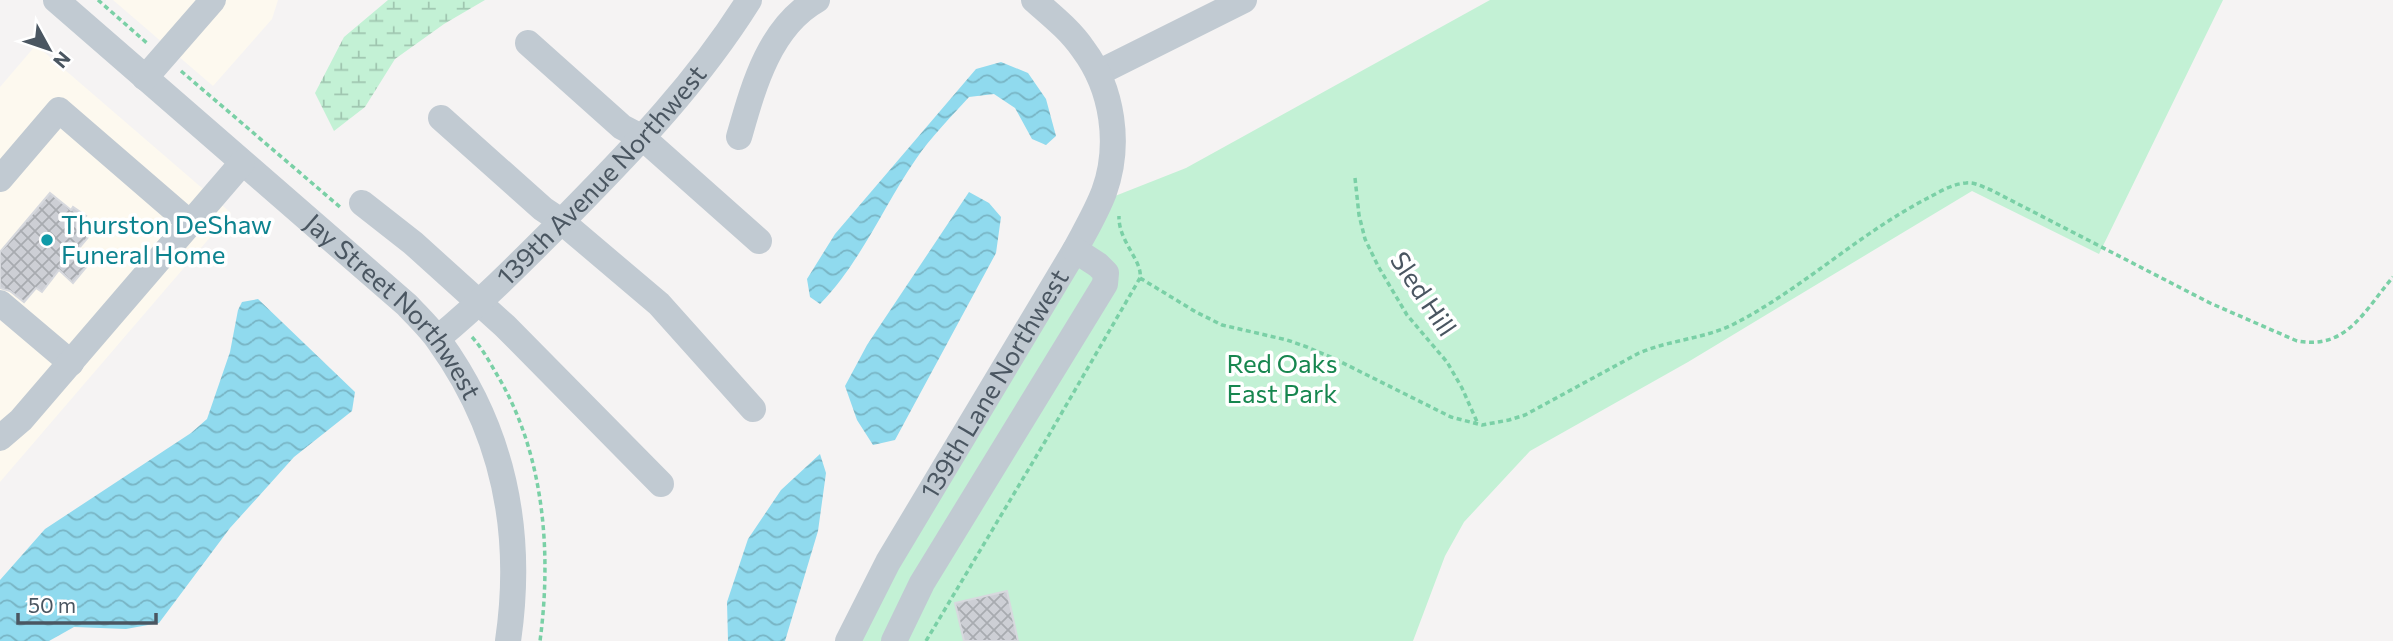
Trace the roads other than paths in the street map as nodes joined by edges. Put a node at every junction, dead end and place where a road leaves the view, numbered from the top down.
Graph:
1 (56, 0) edge
2 (213, 0) edge
3 (817, 0) edge
4 (1034, 0) edge
5 (1244, 0) edge
6 (743, 10) edge
7 (528, 43) dead end
8 (774, 45) junction
9 (1098, 73) junction
10 (145, 78) junction
11 (441, 118) dead end
12 (739, 137) dead end
13 (643, 138) junction
14 (243, 163) junction
15 (0, 179) edge
16 (353, 207) road end
17 (561, 221) junction
18 (191, 224) junction
19 (759, 241) dead end
20 (1075, 250) junction
21 (0, 303) edge
22 (480, 303) junction
23 (438, 338) junction
24 (71, 363) junction
25 (754, 409) dead end
26 (0, 438) edge
27 (661, 484) dead end
28 (888, 562) junction
29 (922, 583) junction
30 (508, 641) edge
31 (848, 641) edge
32 (894, 641) edge

1 - 10 street, Jay Street Northwest
2 - 10 street
3 - 8 street
4 - 9 street, 139th Lane Northwest
5 - 9 street
6 - 8 street
6 - 13 street, 139th Avenue Northwest
7 - 13 street
8 - 12 street
9 - 20 street, 139th Lane Northwest
10 - 14 street, Jay Street Northwest
11 - 17 street
13 - 17 street, 139th Avenue Northwest
13 - 19 street
14 - 18 street
14 - 23 street, Jay Street Northwest
15 - 18 street
16 - 22 street
17 - 22 street, 139th Avenue Northwest
17 - 25 street
18 - 24 street
20 - 28 street, 139th Lane Northwest
20 - 29 street
21 - 24 street
22 - 23 street, 139th Avenue Northwest
22 - 27 street
23 - 30 street, Jay Street Northwest
24 - 26 street
28 - 29 street
28 - 31 street, 139th Lane Northwest
29 - 32 street

